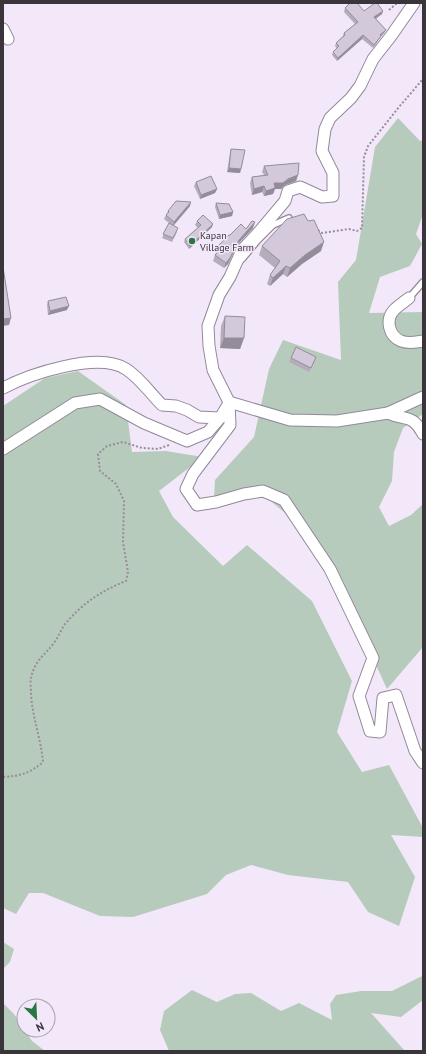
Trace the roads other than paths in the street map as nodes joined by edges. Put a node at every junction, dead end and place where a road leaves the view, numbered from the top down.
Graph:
1 (414, 3) edge
2 (289, 218) edge
3 (237, 261) junction
4 (423, 282) edge
5 (409, 298) joint
6 (423, 341) edge
7 (3, 388) edge
8 (423, 397) edge
9 (229, 402) junction
10 (388, 413) junction
11 (220, 418) junction
12 (423, 434) edge
13 (3, 449) edge
14 (423, 763) edge

1 - 3 street
2 - 3 lane
3 - 9 street
4 - 5 lane
5 - 6 street
7 - 11 street
8 - 10 street
9 - 10 street
9 - 11 street
9 - 14 street
10 - 12 street
11 - 13 street

